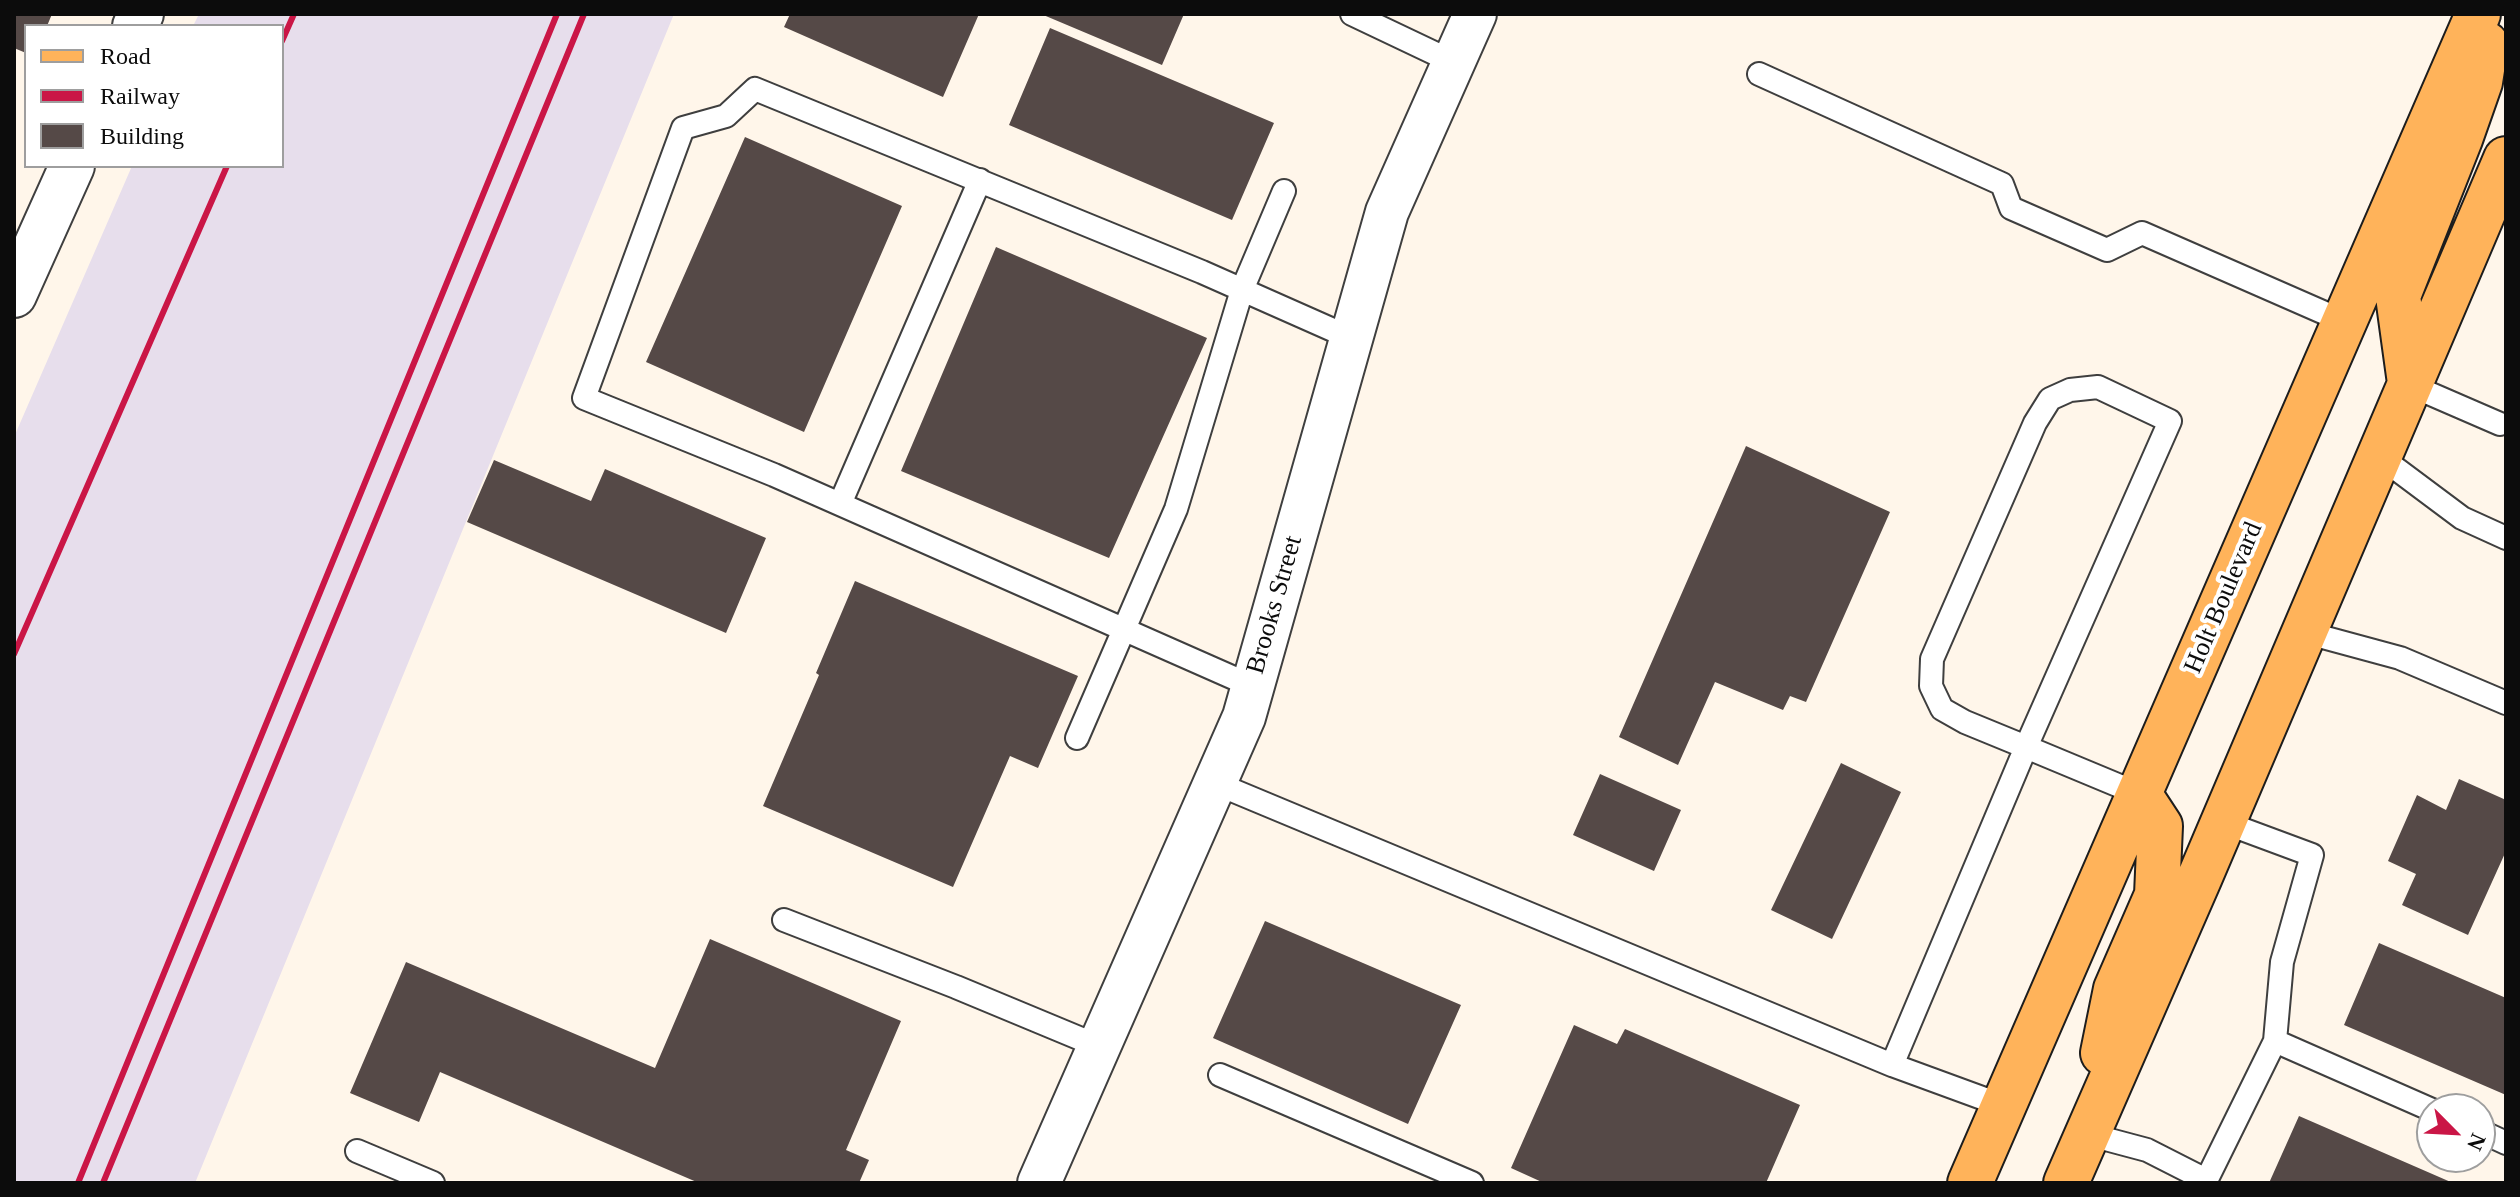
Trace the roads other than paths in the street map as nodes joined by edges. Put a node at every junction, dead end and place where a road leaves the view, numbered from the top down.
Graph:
1 (1352, 14) edge
2 (1475, 14) edge
3 (2478, 14) edge
4 (2491, 14) edge
5 (1453, 62) junction
6 (1759, 74) dead end
7 (2506, 159) edge
8 (71, 168) edge
9 (980, 180) junction
10 (1284, 191) dead end
11 (1242, 290) junction
12 (14, 295) edge
13 (2343, 321) junction
14 (1351, 338) junction
15 (2410, 385) junction
16 (2504, 420) edge
17 (2379, 456) junction
18 (840, 504) junction
19 (2506, 538) edge
20 (1124, 629) junction
21 (2304, 632) junction
22 (1252, 686) junction
23 (2506, 703) edge
24 (1077, 738) dead end
25 (2026, 747) junction
26 (1215, 783) junction
27 (2139, 794) junction
28 (2223, 822) junction
29 (784, 920) dead end
30 (2275, 1041) junction
31 (1098, 1046) junction
32 (1892, 1065) junction
33 (1220, 1075) dead end
34 (2416, 1103) edge
35 (2004, 1106) junction
36 (2087, 1134) junction
37 (357, 1151) dead end
38 (2206, 1182) edge
39 (433, 1183) edge
40 (1039, 1183) edge
41 (1472, 1183) edge
42 (1970, 1183) edge
43 (2066, 1183) edge

1 - 5 lane
2 - 5 street, Brooks Street
3 - 13 main road, Holt Boulevard
4 - 15 main road
5 - 14 street, Brooks Street
6 - 13 lane
7 - 15 main road
8 - 12 street
9 - 11 lane
9 - 18 lane
9 - 18 lane
10 - 11 lane
11 - 14 lane
11 - 20 lane
13 - 27 main road, Holt Boulevard
14 - 22 street, Brooks Street
15 - 16 lane
15 - 17 main road
17 - 19 lane
17 - 21 main road
18 - 20 lane
20 - 22 lane
20 - 24 lane
21 - 23 lane
21 - 28 main road
22 - 26 street, Brooks Street
25 - 25 lane
25 - 27 lane
25 - 32 lane
26 - 31 street, Brooks Street
26 - 32 lane
27 - 35 main road, Holt Boulevard
27 - 36 main road
28 - 30 lane
28 - 36 main road
29 - 31 lane
30 - 34 lane
30 - 38 lane
31 - 40 street, Brooks Street
32 - 35 lane
33 - 41 lane
35 - 42 main road, Holt Boulevard
36 - 38 lane
36 - 43 main road
37 - 39 lane

